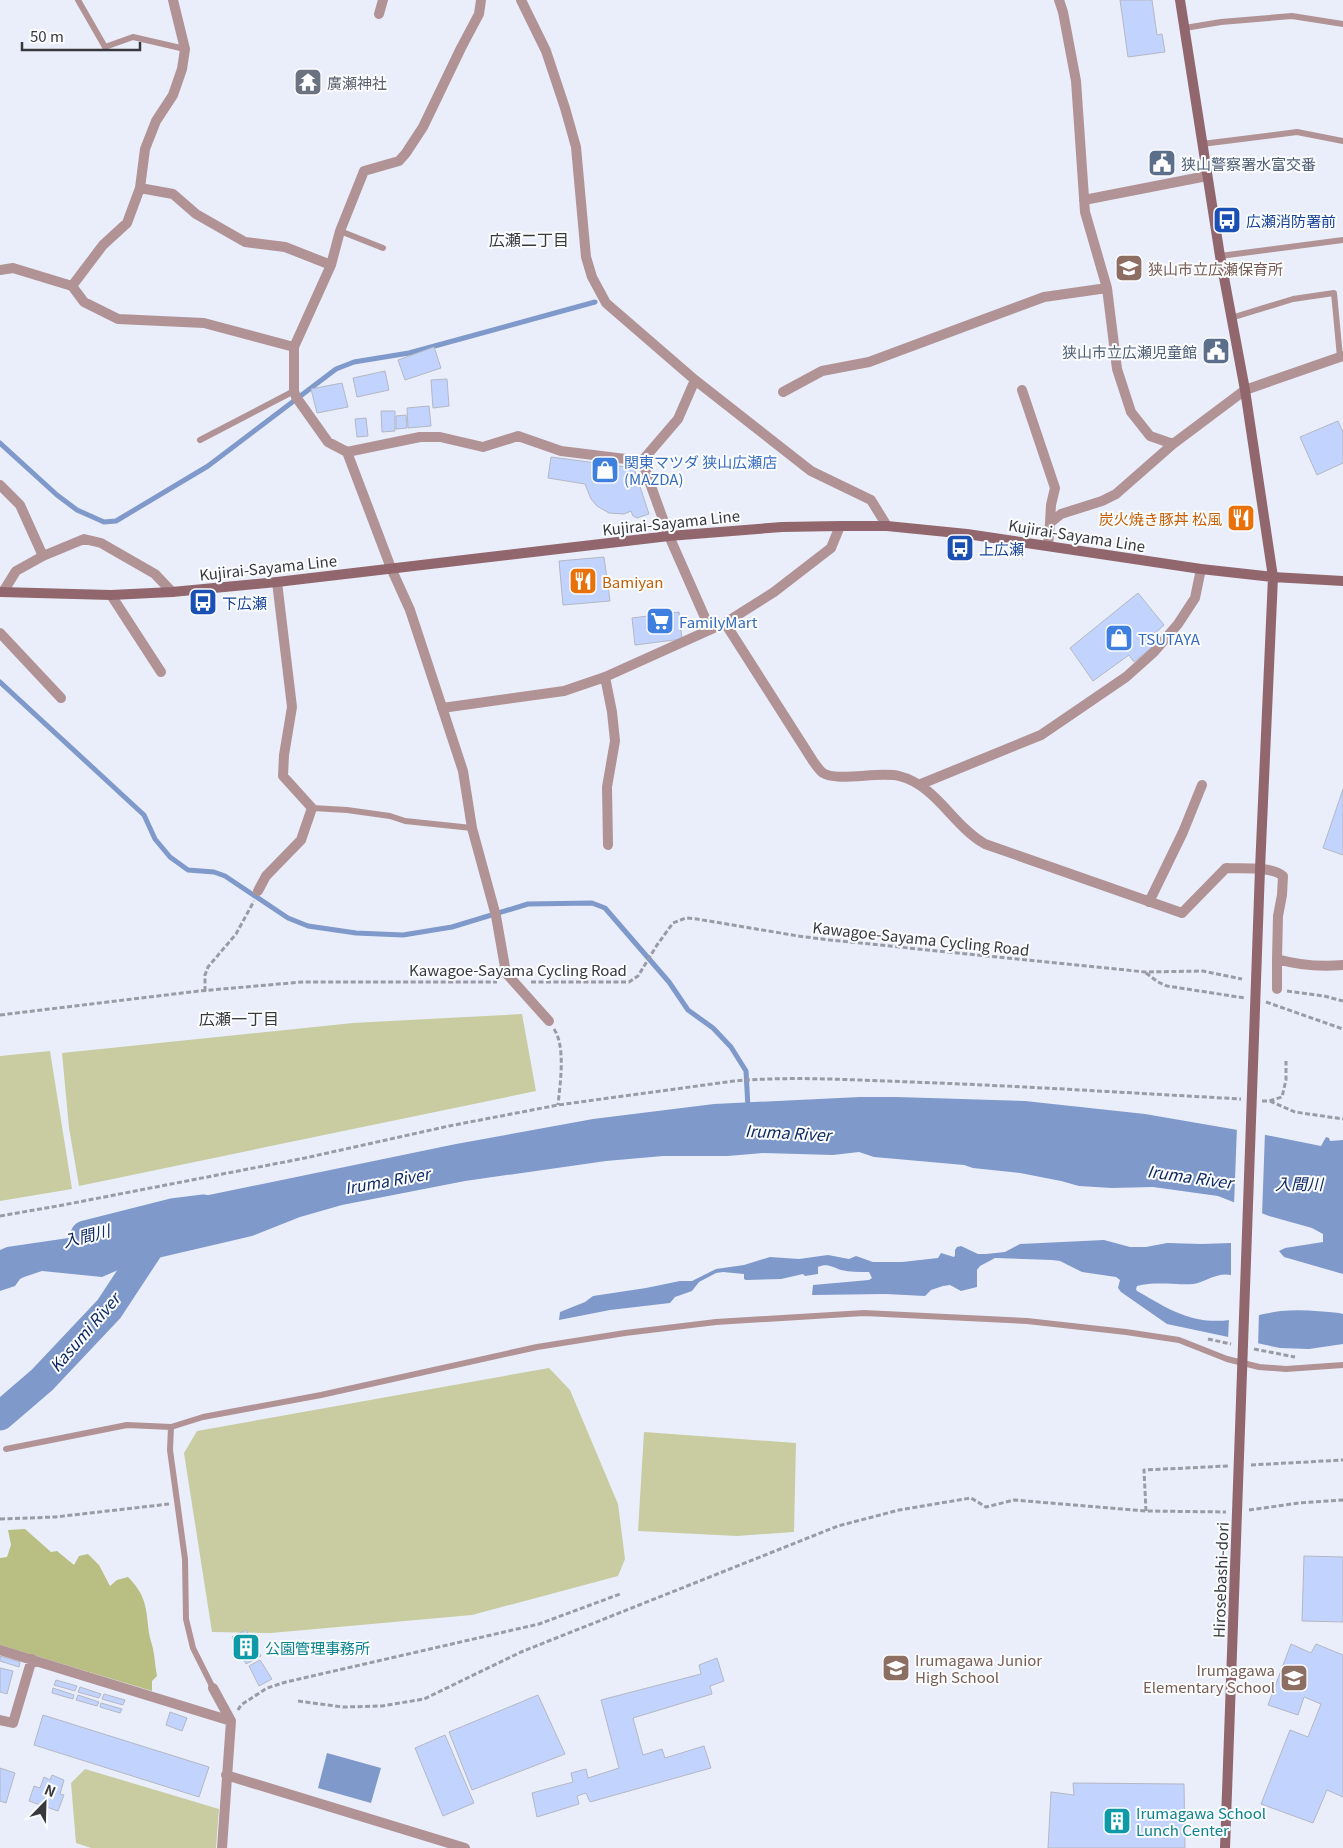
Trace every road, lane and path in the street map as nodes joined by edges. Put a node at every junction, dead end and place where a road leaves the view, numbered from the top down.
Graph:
1 (78, 0) edge
2 (173, 0) edge
3 (383, 0) edge
4 (481, 0) edge
5 (521, 0) edge
6 (1059, 0) edge
7 (1180, 0) edge
8 (379, 14) dead end
9 (1343, 24) edge
10 (1185, 28) junction
11 (185, 49) junction
12 (1343, 141) edge
13 (1202, 144) junction
14 (1207, 176) junction
15 (140, 188) junction
16 (1084, 200) junction
17 (340, 231) junction
18 (1343, 240) edge
19 (383, 248) dead end
20 (1220, 256) junction
21 (331, 265) junction
22 (0, 270) edge
23 (72, 286) junction
24 (1107, 288) junction
25 (1231, 318) junction
26 (294, 347) junction
27 (1342, 356) edge
28 (695, 380) junction
29 (1022, 390) dead end
30 (1245, 390) junction
31 (783, 392) dead end
32 (295, 394) junction
33 (200, 440) dead end
34 (1173, 444) junction
35 (347, 452) junction
36 (642, 461) junction
37 (0, 485) edge
38 (1050, 523) junction
39 (840, 526) junction
40 (887, 526) junction
41 (669, 536) junction
42 (1048, 545) junction
43 (43, 556) junction
44 (392, 568) junction
45 (1201, 568) junction
46 (1273, 578) junction
47 (1343, 581) edge
48 (277, 582) junction
49 (1, 592) edge
50 (172, 592) junction
51 (110, 595) junction
52 (725, 623) junction
53 (710, 629) junction
54 (0, 633) edge
55 (161, 672) dead end
56 (604, 677) junction
57 (61, 698) dead end
58 (442, 708) junction
59 (921, 784) junction
60 (1202, 785) dead end
61 (312, 808) junction
62 (472, 828) junction
63 (608, 845) dead end
64 (1260, 869) junction
65 (258, 892) joint
66 (1149, 902) junction
67 (1277, 959) junction
68 (1343, 965) edge
69 (1145, 972) junction
70 (1242, 979) dead end
71 (512, 982) junction
72 (1277, 989) joint
73 (205, 991) junction
74 (1240, 997) dead end
75 (1343, 1001) edge
76 (1272, 1003) dead end
77 (0, 1015) edge
78 (548, 1020) joint
79 (1343, 1029) edge
80 (1286, 1061) dead end
81 (1242, 1100) dead end
82 (1260, 1101) dead end
83 (1269, 1101) junction
84 (558, 1105) junction
85 (1343, 1119) edge
86 (0, 1216) edge
87 (1202, 1338) dead end
88 (1236, 1345) dead end
89 (1253, 1349) dead end
90 (1297, 1357) dead end
91 (1343, 1366) edge
92 (171, 1427) junction
93 (6, 1449) dead end
94 (1144, 1480) dead end
95 (1343, 1500) edge
96 (178, 1504) junction
97 (1146, 1511) junction
98 (1237, 1512) junction
99 (0, 1519) edge
100 (620, 1594) dead end
101 (0, 1650) edge
102 (32, 1659) junction
103 (213, 1688) joint
104 (298, 1701) dead end
105 (0, 1720) edge
106 (231, 1721) junction
107 (226, 1775) junction
108 (222, 1848) edge
109 (465, 1848) edge
110 (1225, 1848) edge

1 - 11 lane
2 - 11 street
3 - 8 street
4 - 17 street
5 - 28 street
6 - 16 street
7 - 10 street, Hirosebashi-dori
9 - 10 lane
10 - 13 street, Hirosebashi-dori
11 - 15 street
12 - 13 lane
13 - 14 street, Hirosebashi-dori
14 - 16 street
14 - 20 street, Hirosebashi-dori
15 - 21 street
15 - 23 street
16 - 24 street
17 - 19 lane
17 - 21 street
18 - 20 lane
20 - 25 street, Hirosebashi-dori
21 - 26 street
22 - 23 street
23 - 26 street
24 - 31 street
24 - 34 street
25 - 27 lane
25 - 30 street, Hirosebashi-dori
26 - 32 street
27 - 30 street
28 - 36 street
28 - 40 street
29 - 38 street
30 - 34 street
30 - 46 street, Hirosebashi-dori
32 - 33 lane
32 - 35 street
34 - 38 street
35 - 36 street
35 - 44 street
36 - 41 street
37 - 43 street
38 - 42 street
39 - 40 street, Kujirai-Sayama Line
39 - 41 street, Kujirai-Sayama Line
39 - 52 street
40 - 42 street, Kujirai-Sayama Line
41 - 44 street, Kujirai-Sayama Line
41 - 53 street
42 - 45 street, Kujirai-Sayama Line
43 - 49 street
43 - 50 street
44 - 48 street, Kujirai-Sayama Line
44 - 58 street
45 - 46 street, Kujirai-Sayama Line
45 - 59 street
46 - 47 street, Kujirai-Sayama Line
46 - 64 street, Hirosebashi-dori
48 - 50 street, Kujirai-Sayama Line
48 - 61 street
49 - 51 street, Kujirai-Sayama Line
50 - 51 street, Kujirai-Sayama Line
51 - 55 street
52 - 53 street
52 - 59 street
53 - 56 street
54 - 57 street
56 - 58 street
56 - 63 street
58 - 62 street
59 - 66 street
60 - 66 street
61 - 62 lane
61 - 65 street
62 - 71 street
64 - 66 street
64 - 67 street
64 - 98 street, Hirosebashi-dori
65 - 73 path
67 - 68 street
67 - 72 street
69 - 70 path, Kawagoe-Sayama Cycling Road
69 - 71 path, Kawagoe-Sayama Cycling Road
69 - 74 path
71 - 73 path, Kawagoe-Sayama Cycling Road
71 - 78 street
72 - 75 path
73 - 77 path, Kawagoe-Sayama Cycling Road
76 - 79 path
78 - 84 path
80 - 83 path
81 - 84 path
82 - 83 path
83 - 85 path
84 - 86 path
87 - 88 path
89 - 90 path
91 - 92 lane
92 - 93 lane
92 - 96 lane
94 - 97 path
95 - 98 path
96 - 99 path
96 - 103 lane
97 - 98 path
97 - 104 path
98 - 110 street, Hirosebashi-dori
100 - 106 path
101 - 102 street
102 - 105 street
102 - 106 street
103 - 106 street
106 - 107 street
107 - 108 street
107 - 109 street

